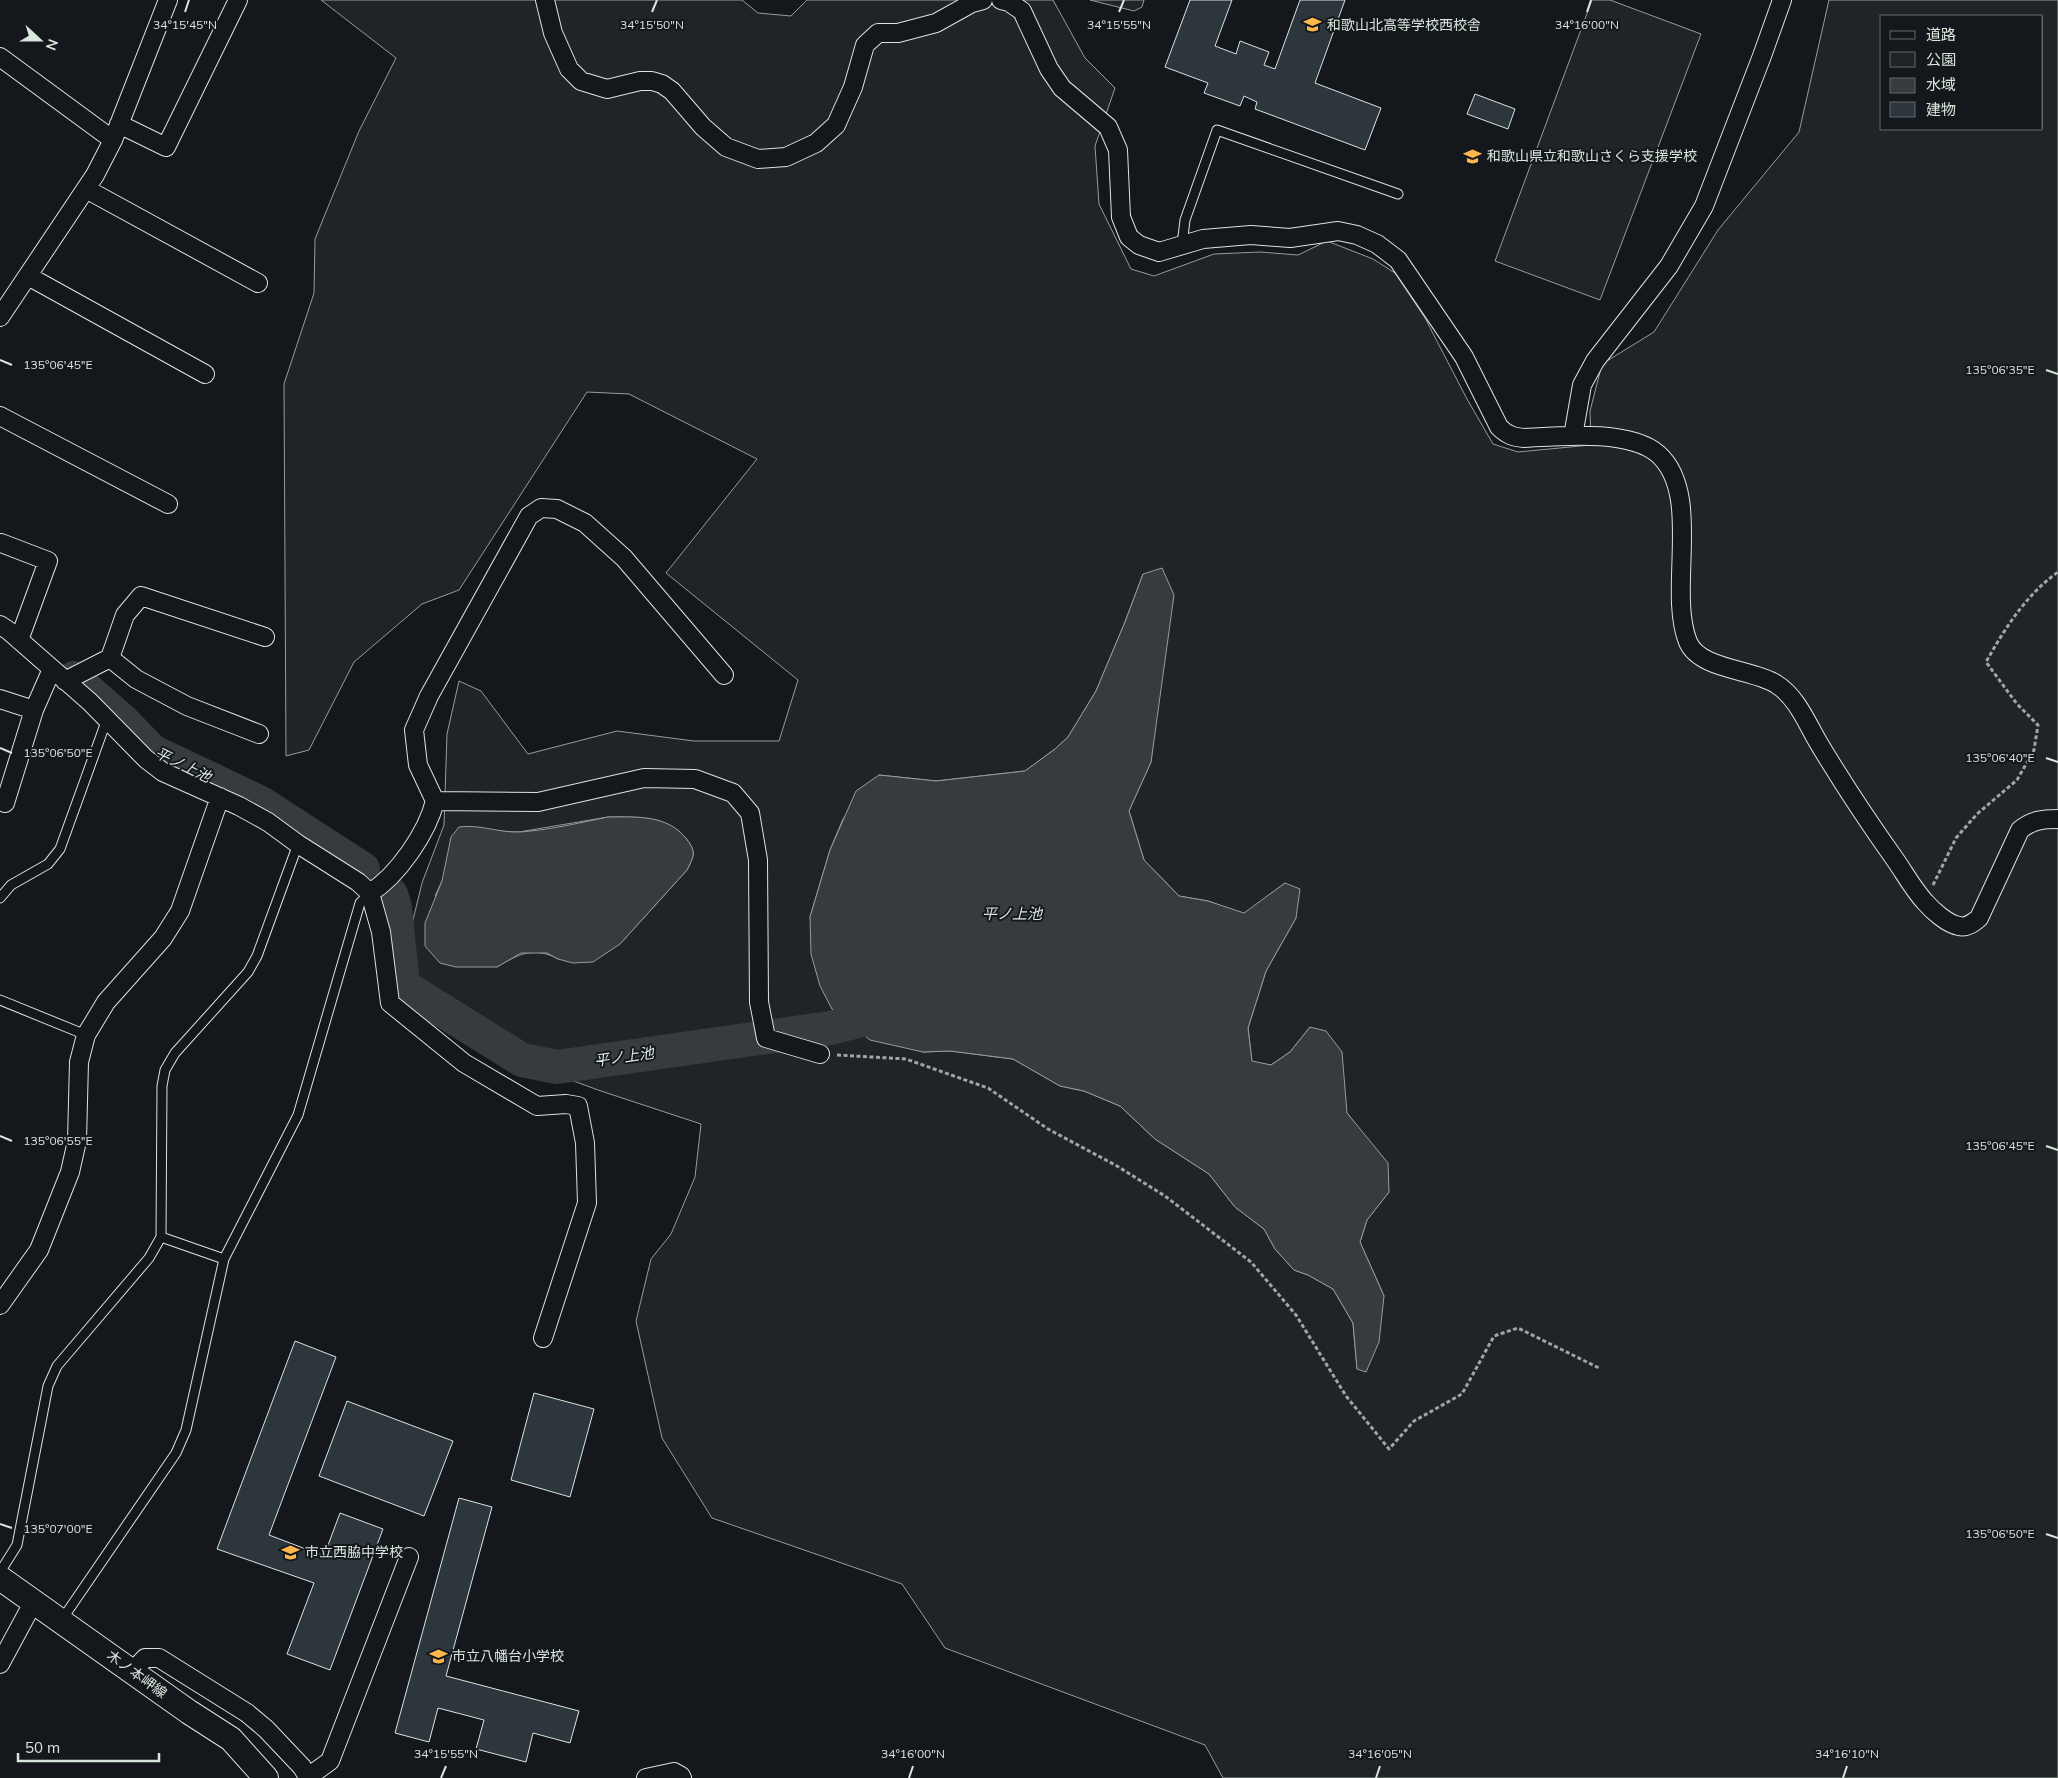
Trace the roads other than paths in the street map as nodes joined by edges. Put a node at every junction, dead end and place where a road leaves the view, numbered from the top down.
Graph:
1 (168, 0) edge
2 (238, 0) edge
3 (546, 0) edge
4 (983, 0) edge
5 (1001, 0) edge
6 (1782, 0) edge
7 (0, 57) edge
8 (116, 132) junction
9 (86, 189) junction
10 (1398, 194) dead end
11 (1182, 245) junction
12 (28, 276) junction
13 (258, 283) dead end
14 (0, 317) edge
15 (205, 374) dead end
16 (0, 416) edge
17 (1573, 436) junction
18 (168, 504) dead end
19 (1, 543) edge
20 (0, 625) edge
21 (22, 632) junction
22 (265, 636) dead end
23 (107, 659) junction
24 (52, 669) junction
25 (724, 675) dead end
26 (65, 680) junction
27 (0, 699) edge
28 (34, 710) junction
29 (107, 719) junction
30 (259, 734) dead end
31 (220, 797) junction
32 (0, 799) edge
33 (435, 801) junction
34 (2058, 818) edge
35 (298, 844) junction
36 (370, 894) junction
37 (0, 898) edge
38 (0, 1000) edge
39 (86, 1035) junction
40 (820, 1054) road end
41 (161, 1237) junction
42 (224, 1259) junction
43 (1, 1303) edge
44 (543, 1338) dead end
45 (409, 1557) dead end
46 (0, 1572) edge
47 (0, 1578) edge
48 (34, 1601) junction
49 (61, 1621) junction
50 (0, 1664) edge
51 (134, 1671) junction
52 (266, 1778) edge
53 (308, 1778) edge
54 (646, 1778) edge
55 (682, 1778) edge

1 - 8 street
2 - 8 street
3 - 4 street
5 - 11 street
6 - 17 street
7 - 8 street
8 - 9 street
9 - 12 street
9 - 13 street
10 - 11 lane
11 - 17 street
12 - 14 street
12 - 15 street
16 - 18 street
17 - 34 street
19 - 21 street
20 - 21 street
21 - 24 street
22 - 23 street
23 - 26 street
23 - 30 street
24 - 26 street
24 - 28 street
25 - 33 street
26 - 29 street
27 - 28 street
28 - 32 street
29 - 31 street
29 - 37 lane
31 - 35 street
31 - 39 street
33 - 36 street
33 - 40 street
35 - 36 street
35 - 41 lane
36 - 42 lane
36 - 44 street
38 - 39 lane
39 - 43 street
41 - 42 lane
41 - 46 lane
42 - 49 lane
45 - 53 street
47 - 48 main road, 木ノ本岬線
48 - 49 main road, 木ノ本岬線
48 - 50 street
49 - 51 main road, 木ノ本岬線
51 - 52 main road, 木ノ本岬線
51 - 53 street
54 - 55 street

